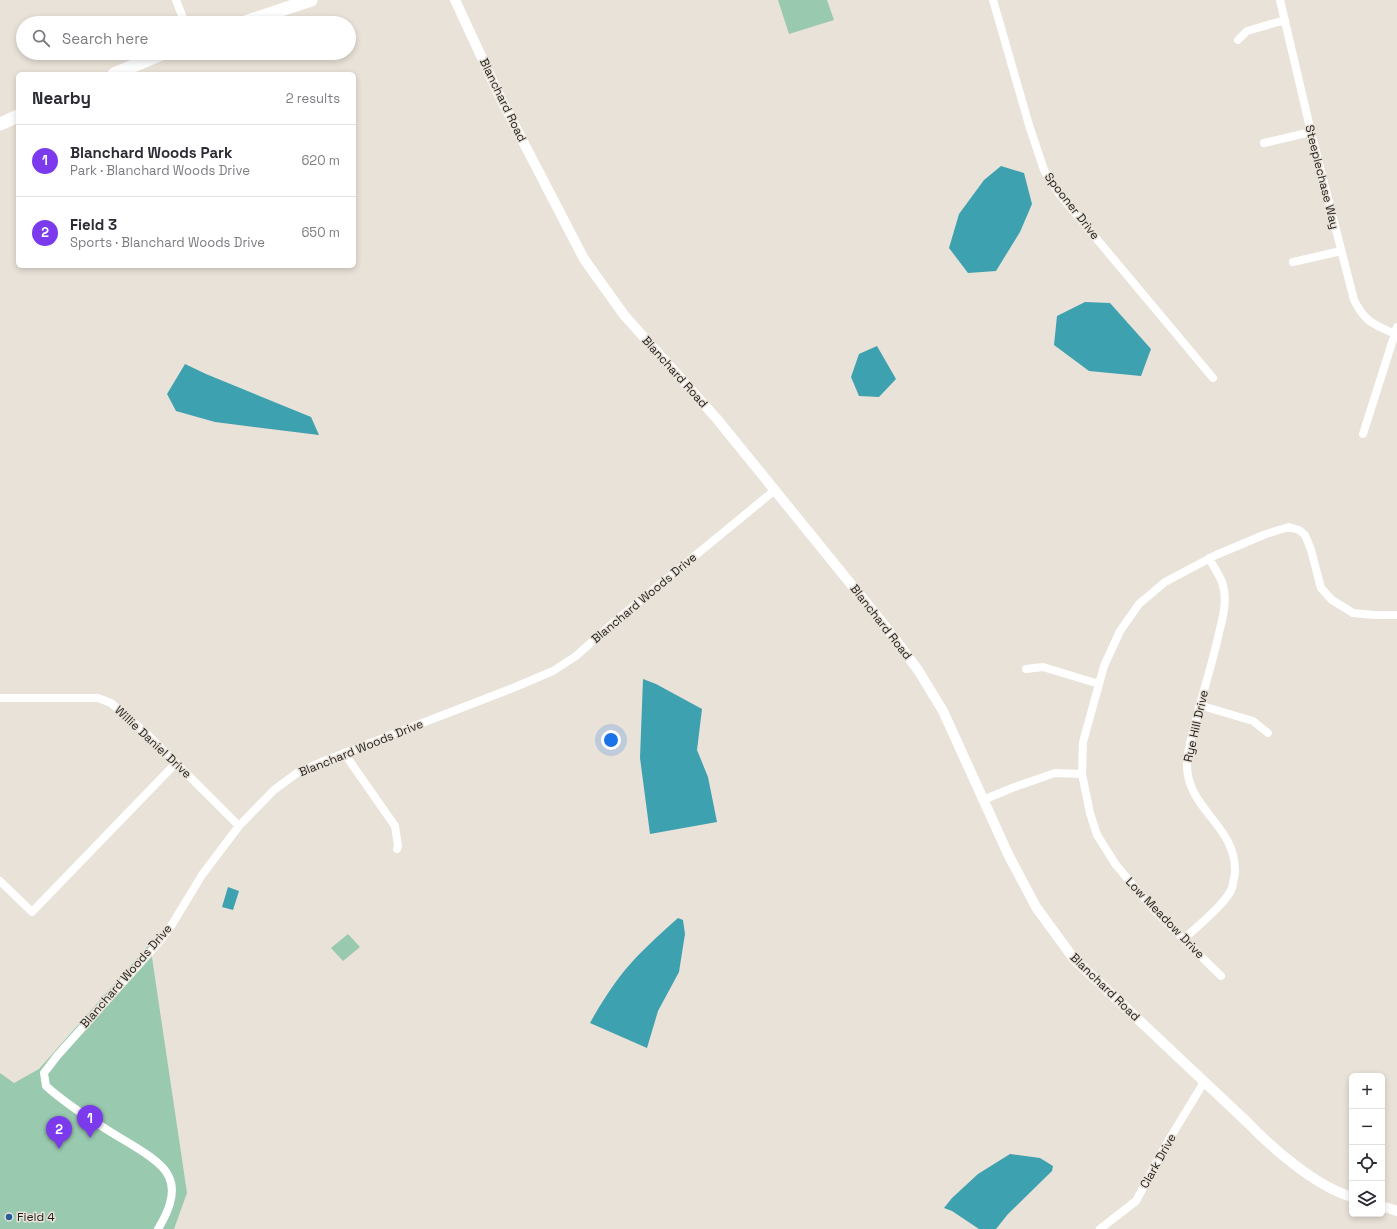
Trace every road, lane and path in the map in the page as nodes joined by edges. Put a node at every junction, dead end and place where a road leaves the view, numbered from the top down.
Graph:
1 (176, 0) edge
2 (311, 0) edge
3 (455, 0) edge
4 (993, 0) edge
5 (1280, 0) edge
6 (182, 16) edge
7 (263, 16) edge
8 (1285, 20) junction
9 (1238, 40) dead end
10 (147, 60) edge
11 (119, 72) edge
12 (16, 117) edge
13 (0, 124) edge
14 (1310, 132) junction
15 (1264, 143) dead end
16 (1341, 251) junction
17 (1293, 262) dead end
18 (1396, 330) edge
19 (1213, 378) dead end
20 (1363, 434) dead end
21 (775, 490) junction
22 (1209, 558) junction
23 (1397, 615) edge
24 (1026, 669) dead end
25 (1099, 684) junction
26 (0, 698) edge
27 (1199, 705) junction
28 (1268, 733) dead end
29 (344, 753) junction
30 (176, 763) junction
31 (1082, 774) junction
32 (984, 800) junction
33 (239, 826) junction
34 (397, 849) dead end
35 (0, 881) edge
36 (1184, 939) junction
37 (1221, 976) dead end
38 (1204, 1082) junction
39 (1349, 1196) edge
40 (1385, 1207) edge
41 (1397, 1211) edge
42 (158, 1229) edge
43 (1100, 1229) edge

1 - 6 street
2 - 7 main road
3 - 21 street, Blanchard Road
4 - 19 street, Spooner Drive
5 - 8 street, Steeplechase Way
8 - 9 street
8 - 14 street, Steeplechase Way
10 - 11 main road
12 - 13 main road
14 - 15 street
14 - 16 street, Steeplechase Way
16 - 17 street
16 - 18 street, Steeplechase Way
18 - 20 street
21 - 29 street, Blanchard Woods Drive
21 - 32 street, Blanchard Road
22 - 23 street, Low Meadow Drive
22 - 25 street, Low Meadow Drive
22 - 27 street, Rye Hill Drive
24 - 25 street
25 - 31 street, Low Meadow Drive
26 - 30 street, Willie Daniel Drive
27 - 28 street
27 - 36 street, Rye Hill Drive
29 - 33 street, Blanchard Woods Drive
29 - 34 street
30 - 33 street, Willie Daniel Drive
30 - 35 street
31 - 32 street
31 - 36 street, Low Meadow Drive
32 - 38 street, Blanchard Road
33 - 42 street, Blanchard Woods Drive
36 - 37 street, Low Meadow Drive
38 - 39 street, Blanchard Road
38 - 43 street, Clark Drive
40 - 41 street

